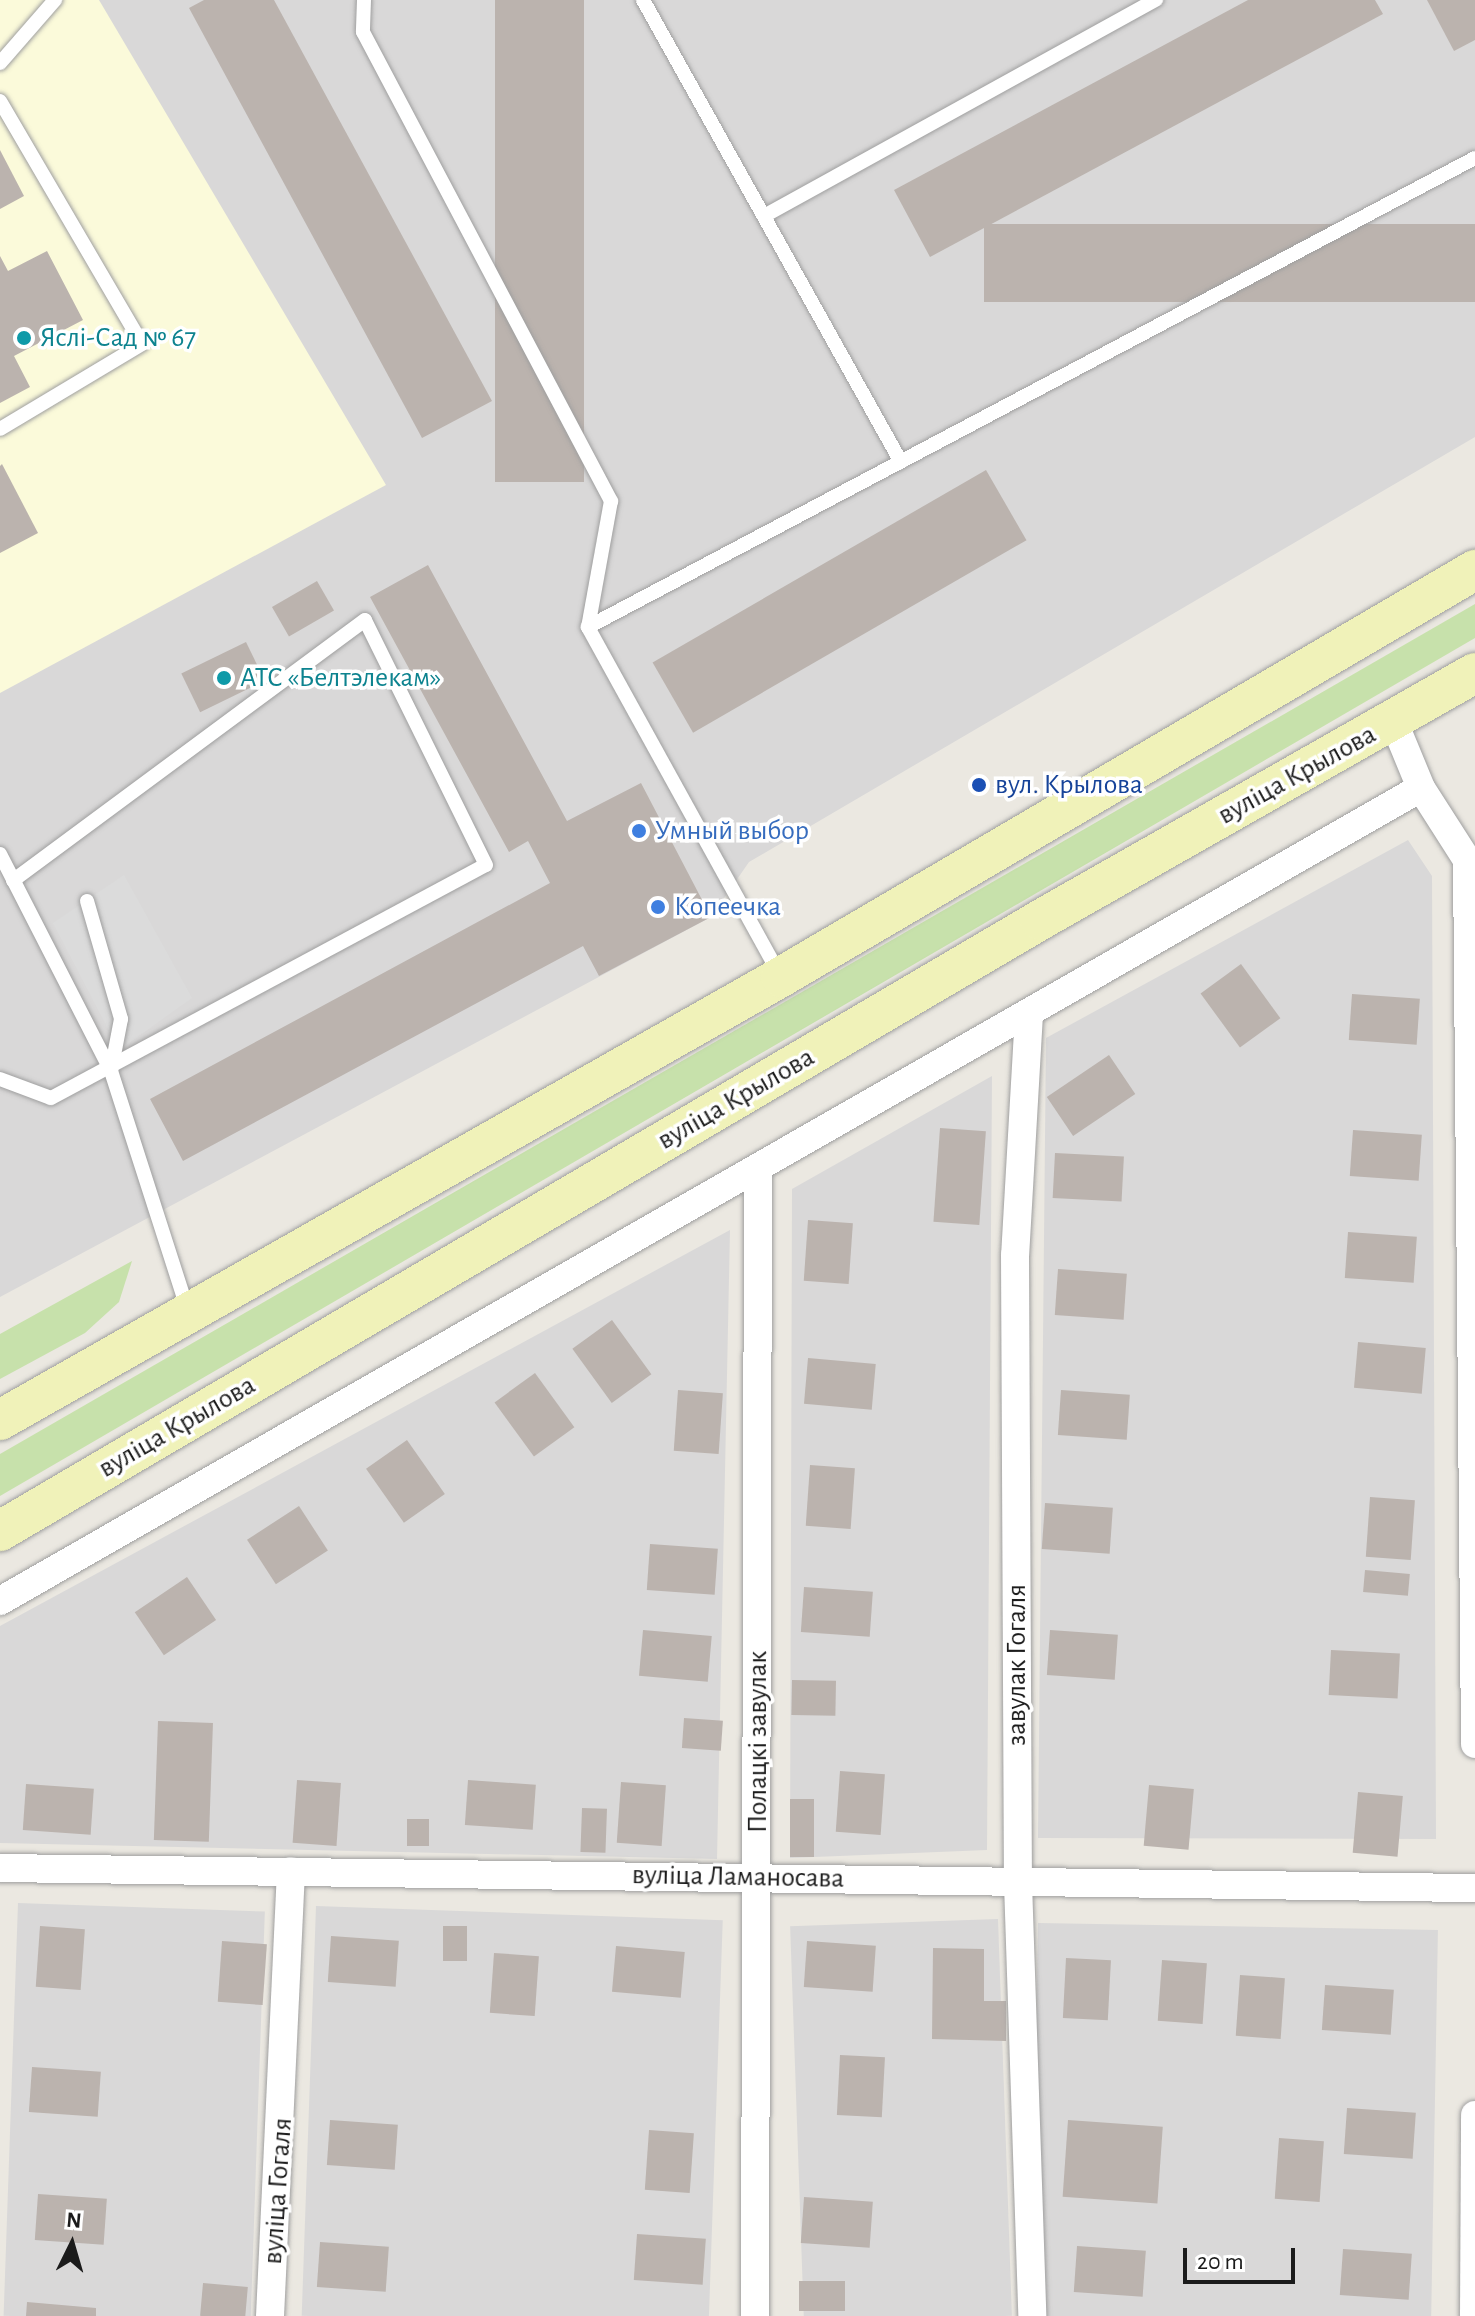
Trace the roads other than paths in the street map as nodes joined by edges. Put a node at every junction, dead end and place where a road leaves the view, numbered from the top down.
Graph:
1 (55, 0) edge
2 (364, 0) edge
3 (643, 0) edge
4 (1156, 0) edge
5 (0, 63) edge
6 (0, 101) edge
7 (1475, 158) edge
8 (764, 216) junction
9 (0, 429) edge
10 (901, 462) junction
11 (1475, 570) edge
12 (588, 627) junction
13 (1475, 673) edge
14 (1393, 720) junction
15 (1421, 788) junction
16 (0, 854) edge
17 (13, 880) junction
18 (87, 901) dead end
19 (781, 977) junction
20 (1029, 1014) junction
21 (111, 1071) junction
22 (0, 1079) edge
23 (758, 1169) junction
24 (188, 1312) junction
25 (0, 1420) edge
26 (0, 1531) edge
27 (0, 1601) edge
28 (1475, 1744) edge
29 (0, 1868) edge
30 (291, 1871) junction
31 (757, 1876) junction
32 (1018, 1883) junction
33 (1475, 1888) edge
34 (1475, 2115) edge
35 (270, 2316) edge
36 (755, 2316) edge
37 (1032, 2316) edge
38 (1474, 2316) edge

1 - 5 lane
2 - 12 lane
3 - 8 lane
4 - 8 lane
6 - 9 lane
7 - 10 lane
8 - 10 lane
10 - 12 lane
11 - 19 main road
12 - 19 lane
13 - 14 main road, вуліца Крылова
14 - 15 street
14 - 26 main road, вуліца Крылова
15 - 20 street
15 - 28 street
16 - 17 lane
17 - 21 lane
17 - 21 lane
18 - 21 lane
19 - 24 main road
20 - 23 street
20 - 32 street, завулак Гогаля
21 - 22 lane
21 - 24 lane
23 - 27 street
23 - 31 street, Полацкі завулак
24 - 25 main road
29 - 30 street, вуліца Ламаносава
30 - 31 street, вуліца Ламаносава
30 - 35 street, вуліца Гогаля
31 - 32 street, вуліца Ламаносава
31 - 36 street, Полацкі завулак
32 - 33 street, вуліца Ламаносава
32 - 37 street, завулак Гогаля
34 - 38 street

